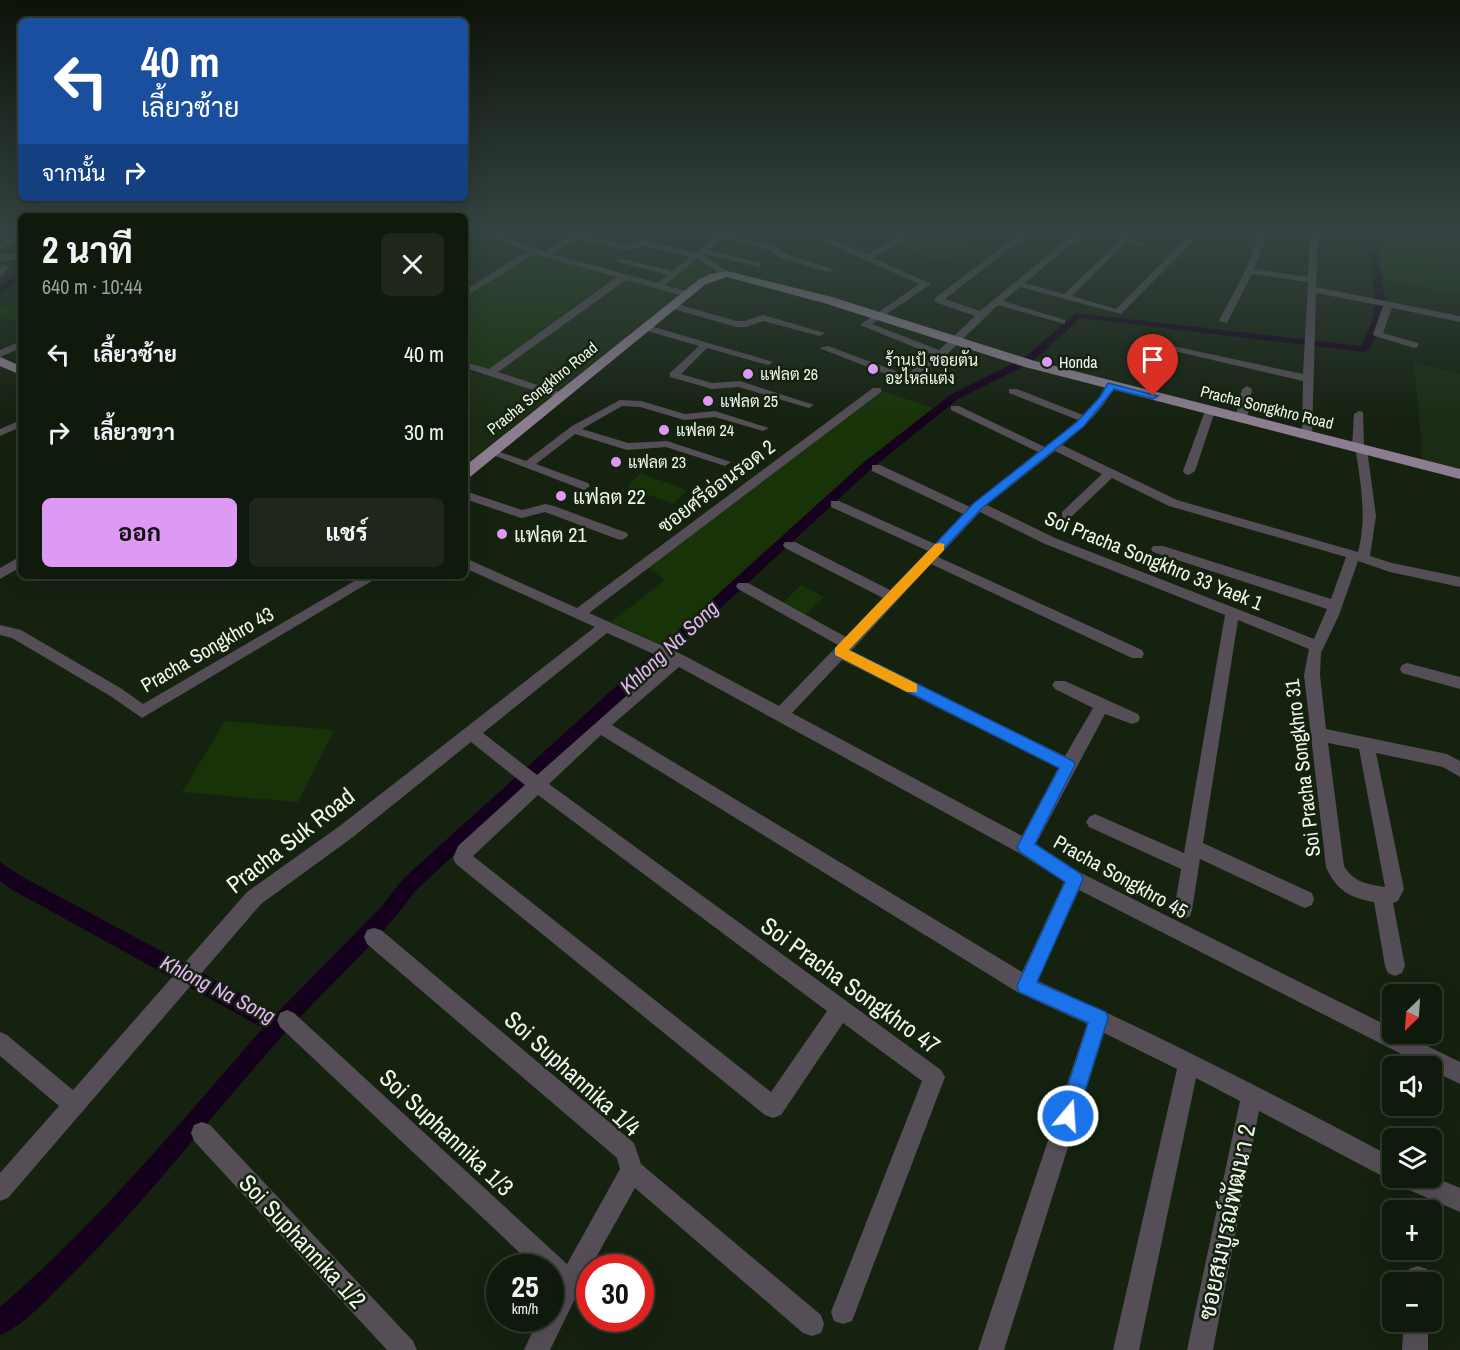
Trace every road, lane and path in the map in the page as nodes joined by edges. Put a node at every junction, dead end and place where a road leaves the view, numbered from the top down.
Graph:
1 (599, 295) edge
2 (686, 295) edge
3 (804, 295) edge
4 (909, 295) edge
5 (945, 295) edge
6 (1007, 295) edge
7 (1055, 295) edge
8 (1067, 295) edge
9 (1135, 295) edge
10 (1235, 295) edge
11 (1311, 295) edge
12 (1348, 295) edge
13 (1065, 298) junction
14 (997, 302) junction
15 (673, 306) junction
16 (1388, 306) junction
17 (878, 315) junction
18 (981, 315) junction
19 (1460, 319) edge
20 (1224, 321) dead end
21 (1062, 322) dead end
22 (647, 328) junction
23 (820, 333) dead end
24 (955, 340) junction
25 (1140, 342) dead end
26 (706, 344) junction
27 (18, 345) edge
28 (1414, 345) dead end
29 (824, 348) dead end
30 (0, 354) edge
31 (941, 354) junction
32 (0, 361) edge
33 (768, 362) dead end
34 (468, 366) edge
35 (18, 370) edge
36 (491, 373) junction
37 (1310, 380) junction
38 (1111, 386) junction
39 (1247, 389) dead end
40 (877, 390) dead end
41 (1013, 391) dead end
42 (561, 396) junction
43 (809, 405) dead end
44 (955, 408) dead end
45 (1209, 411) junction
46 (1359, 414) dead end
47 (1085, 419) junction
48 (1241, 419) junction
49 (18, 424) edge
50 (763, 428) dead end
51 (574, 430) junction
52 (0, 433) edge
53 (1306, 435) junction
54 (1048, 448) junction
55 (1359, 449) junction
56 (491, 452) junction
57 (725, 462) dead end
58 (529, 464) junction
59 (876, 468) dead end
60 (468, 471) edge
61 (1189, 471) dead end
62 (1109, 474) junction
63 (1460, 474) edge
64 (584, 486) dead end
65 (468, 496) edge
66 (835, 504) dead end
67 (975, 510) junction
68 (1066, 514) dead end
69 (622, 536) dead end
70 (790, 545) dead end
71 (1158, 549) dead end
72 (932, 554) junction
73 (1358, 557) junction
74 (18, 563) edge
75 (468, 564) edge
76 (0, 574) edge
77 (368, 579) edge
78 (1460, 582) edge
79 (743, 586) dead end
80 (892, 597) junction
81 (1335, 606) junction
82 (1232, 613) junction
83 (578, 614) junction
84 (605, 627) junction
85 (0, 630) edge
86 (1317, 646) junction
87 (843, 648) junction
88 (1137, 654) dead end
89 (678, 659) junction
90 (1407, 669) dead end
91 (1460, 683) edge
92 (1060, 685) dead end
93 (1102, 706) junction
94 (782, 714) junction
95 (1132, 718) dead end
96 (600, 726) junction
97 (471, 733) junction
98 (1318, 734) junction
99 (1366, 745) junction
100 (1068, 765) junction
101 (1460, 770) edge
102 (532, 780) junction
103 (1095, 822) dead end
104 (1025, 847) junction
105 (1194, 857) junction
106 (1075, 879) junction
107 (1382, 895) junction
108 (1305, 899) dead end
109 (1184, 910) dead end
110 (374, 937) dead end
111 (1395, 966) dead end
112 (1026, 986) junction
113 (840, 1009) junction
114 (1099, 1018) junction
115 (287, 1020) dead end
116 (0, 1042) edge
117 (1189, 1063) junction
118 (1460, 1073) edge
119 (1252, 1094) junction
120 (74, 1105) junction
121 (202, 1133) dead end
122 (1382, 1164) edge
123 (632, 1171) junction
124 (1432, 1188) edge
125 (0, 1190) edge
126 (1460, 1200) edge
127 (570, 1283) junction
128 (843, 1312) dead end
129 (812, 1324) dead end
130 (1416, 1332) edge
131 (404, 1350) edge
132 (537, 1350) edge
133 (991, 1350) edge
134 (1126, 1350) edge
135 (1200, 1350) edge
136 (1415, 1350) edge

1 - 36 street
2 - 15 main road, Pracha Songkhro Road
3 - 17 main road, Pracha Songkhro Road
4 - 17 street
5 - 18 street
6 - 14 street
7 - 13 street
8 - 13 street
9 - 13 street
10 - 20 street
11 - 37 street
12 - 16 street
14 - 18 street
14 - 21 street
15 - 22 main road, Pracha Songkhro Road
15 - 23 street
16 - 19 street
16 - 28 street
17 - 24 main road, Pracha Songkhro Road
17 - 31 street
18 - 24 street
22 - 26 street
22 - 42 main road, Pracha Songkhro Road
24 - 31 street
24 - 38 main road, Pracha Songkhro Road
25 - 37 street
26 - 33 street
26 - 43 street
27 - 30 street
29 - 31 street
32 - 35 main road
34 - 36 street
36 - 42 street
37 - 53 street
38 - 45 main road, Pracha Songkhro Road
38 - 47 street
39 - 48 street
40 - 83 street, ซอยศรีอ่อนรอด 2
41 - 47 street
42 - 56 main road, Pracha Songkhro Road
44 - 54 street
45 - 48 main road, Pracha Songkhro Road
45 - 61 street
46 - 55 street, Soi Pracha Songkhro 31
47 - 54 street
48 - 53 main road, Pracha Songkhro Road
49 - 52 street
50 - 51 street
51 - 57 street
51 - 58 street
53 - 55 main road, Pracha Songkhro Road
54 - 62 street
54 - 67 street
55 - 63 main road, Pracha Songkhro Road
55 - 73 street, Soi Pracha Songkhro 31
56 - 58 street
56 - 60 main road, Pracha Songkhro Road
58 - 64 street
59 - 67 street, Soi Pracha Songkhro 33 Yaek 1
62 - 68 street
62 - 73 street
65 - 69 street
66 - 72 street
67 - 72 street
67 - 82 street, Soi Pracha Songkhro 33 Yaek 1
70 - 80 street
71 - 81 street
72 - 80 street
72 - 88 street
73 - 78 street
73 - 81 street, Soi Pracha Songkhro 31
74 - 76 street
75 - 83 street
77 - 85 street, Pracha Songkhro 43
79 - 87 street
80 - 87 street
81 - 86 street, Soi Pracha Songkhro 31
82 - 86 street, Soi Pracha Songkhro 33 Yaek 1
82 - 105 street
83 - 84 street
84 - 89 street, Pracha Songkhro 45
84 - 97 street, Pracha Suk Road
86 - 98 street, Soi Pracha Songkhro 31
87 - 94 street
87 - 100 street
89 - 94 street, Pracha Songkhro 45
89 - 96 street
90 - 91 street
92 - 93 street
93 - 95 street
93 - 100 street
94 - 104 street, Pracha Songkhro 45
96 - 102 street
96 - 112 street
97 - 102 street, Soi Pracha Songkhro 47
97 - 120 street, Pracha Suk Road
98 - 99 street
98 - 107 street, Soi Pracha Songkhro 31
99 - 101 street
99 - 107 street
100 - 104 street
102 - 113 street, Soi Pracha Songkhro 47
102 - 113 street
103 - 105 street
104 - 106 street, Pracha Songkhro 45
105 - 108 street
105 - 109 street
106 - 112 street
106 - 118 street, Pracha Songkhro 45
107 - 111 street
110 - 123 street, Soi Suphannika 1/4
112 - 114 street
113 - 128 street, Soi Pracha Songkhro 47
114 - 117 street
114 - 133 street
115 - 127 street, Soi Suphannika 1/3
116 - 120 street
117 - 119 street
117 - 134 street
119 - 122 street
119 - 135 street, ซอยสมบูรณ์พัฒนา 2
120 - 125 street, Pracha Suk Road
121 - 131 street, Soi Suphannika 1/2
123 - 127 street
123 - 129 street, Soi Suphannika 1/4
124 - 126 street
127 - 132 street
130 - 136 street

